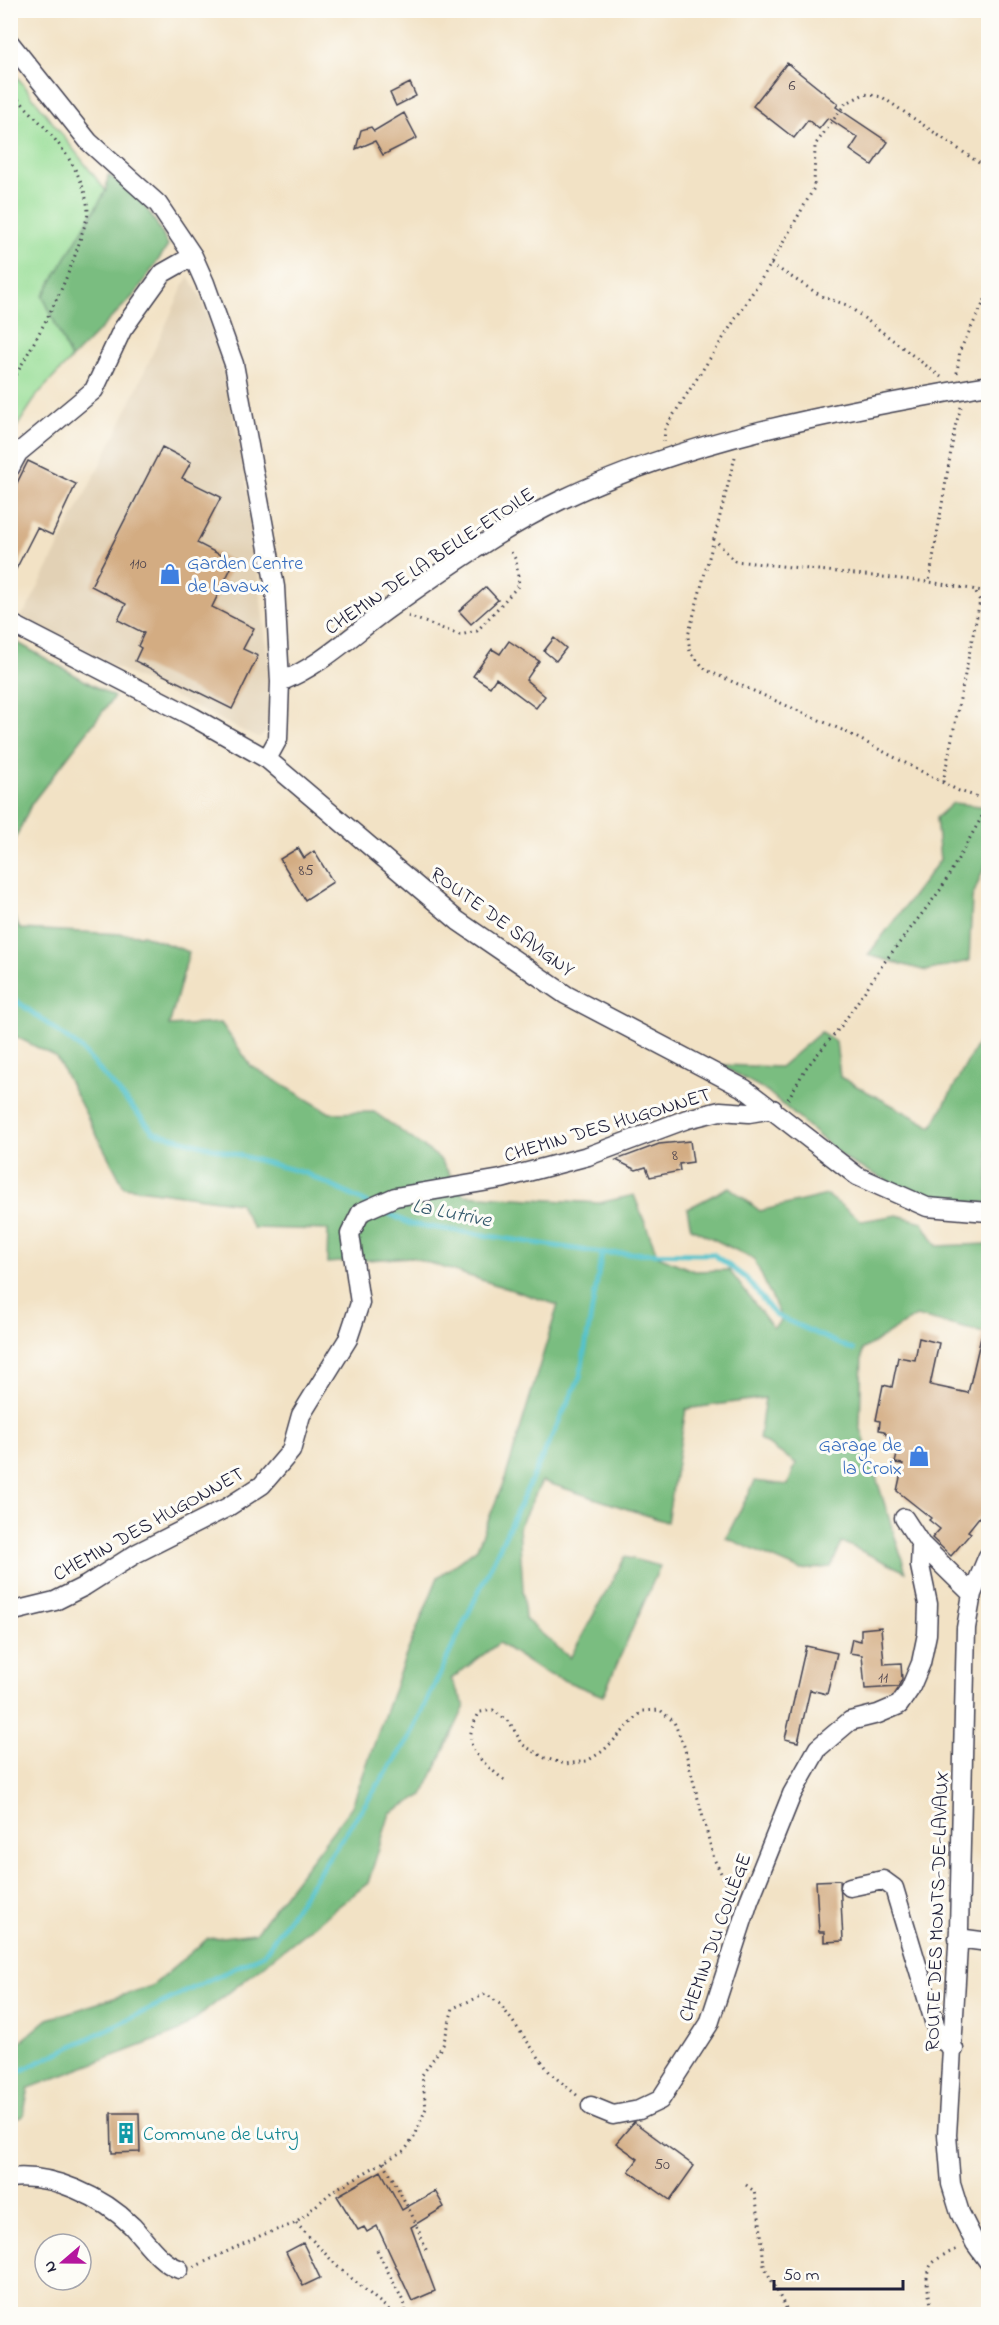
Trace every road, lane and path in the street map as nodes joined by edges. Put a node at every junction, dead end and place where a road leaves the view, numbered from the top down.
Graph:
1 (10, 43) edge
2 (10, 91) edge
3 (988, 169) edge
4 (193, 256) junction
5 (771, 264) junction
6 (988, 294) edge
7 (988, 385) edge
8 (10, 386) edge
9 (960, 390) junction
10 (740, 434) junction
11 (664, 459) junction
12 (10, 468) edge
13 (499, 536) junction
14 (714, 539) junction
15 (929, 582) junction
16 (974, 589) junction
17 (988, 592) edge
18 (388, 609) junction
19 (10, 623) edge
20 (280, 682) junction
21 (267, 759) junction
22 (943, 782) junction
23 (988, 800) edge
24 (988, 806) edge
25 (775, 1111) junction
26 (988, 1212) edge
27 (904, 1518) dead end
28 (921, 1544) junction
29 (988, 1556) edge
30 (972, 1594) junction
31 (10, 1612) edge
32 (504, 1780) dead end
33 (850, 1887) dead end
34 (749, 1901) junction
35 (958, 1938) junction
36 (988, 1942) edge
37 (954, 2049) junction
38 (591, 2106) joint
39 (384, 2162) junction
40 (10, 2178) edge
41 (746, 2185) dead end
42 (296, 2223) junction
43 (975, 2243) junction
44 (377, 2250) dead end
45 (428, 2252) dead end
46 (988, 2261) edge
47 (179, 2269) joint
48 (394, 2314) edge
49 (406, 2314) edge
50 (789, 2314) edge
51 (933, 2314) edge

1 - 4 street
2 - 8 path
3 - 5 path
4 - 12 street
4 - 20 street
5 - 9 path
5 - 11 path
6 - 9 path
7 - 9 street, CHEMIN DE LA BELLE-ETOILE
9 - 10 street, CHEMIN DE LA BELLE-ETOILE
9 - 15 path
10 - 11 street, CHEMIN DE LA BELLE-ETOILE
10 - 14 path
11 - 13 street, CHEMIN DE LA BELLE-ETOILE
13 - 18 street, CHEMIN DE LA BELLE-ETOILE
13 - 18 path
14 - 15 path
14 - 22 path
15 - 16 path
16 - 17 path
16 - 22 path
18 - 20 street, CHEMIN DE LA BELLE-ETOILE
19 - 21 street, ROUTE DE SAVIGNY
20 - 21 street
21 - 25 street, ROUTE DE SAVIGNY
22 - 23 path
24 - 25 path
25 - 26 street, ROUTE DE SAVIGNY
25 - 31 street, CHEMIN DES HUGONNET
27 - 28 street
28 - 30 street
28 - 34 street, CHEMIN DU COLLÈGE
29 - 30 street, ROUTE DES MONTS-DE-LAVAUX
30 - 35 street, ROUTE DES MONTS-DE-LAVAUX
32 - 34 path
33 - 37 street
34 - 38 street, CHEMIN DU COLLÈGE
35 - 36 street
35 - 37 street, ROUTE DES MONTS-DE-LAVAUX
37 - 43 street, ROUTE DES MONTS-DE-LAVAUX
38 - 39 path
39 - 42 path
39 - 45 path
40 - 47 street
41 - 50 path
42 - 47 path
42 - 48 path
43 - 46 street, ROUTE DES MONTS-DE-LAVAUX
43 - 51 path
44 - 49 path

